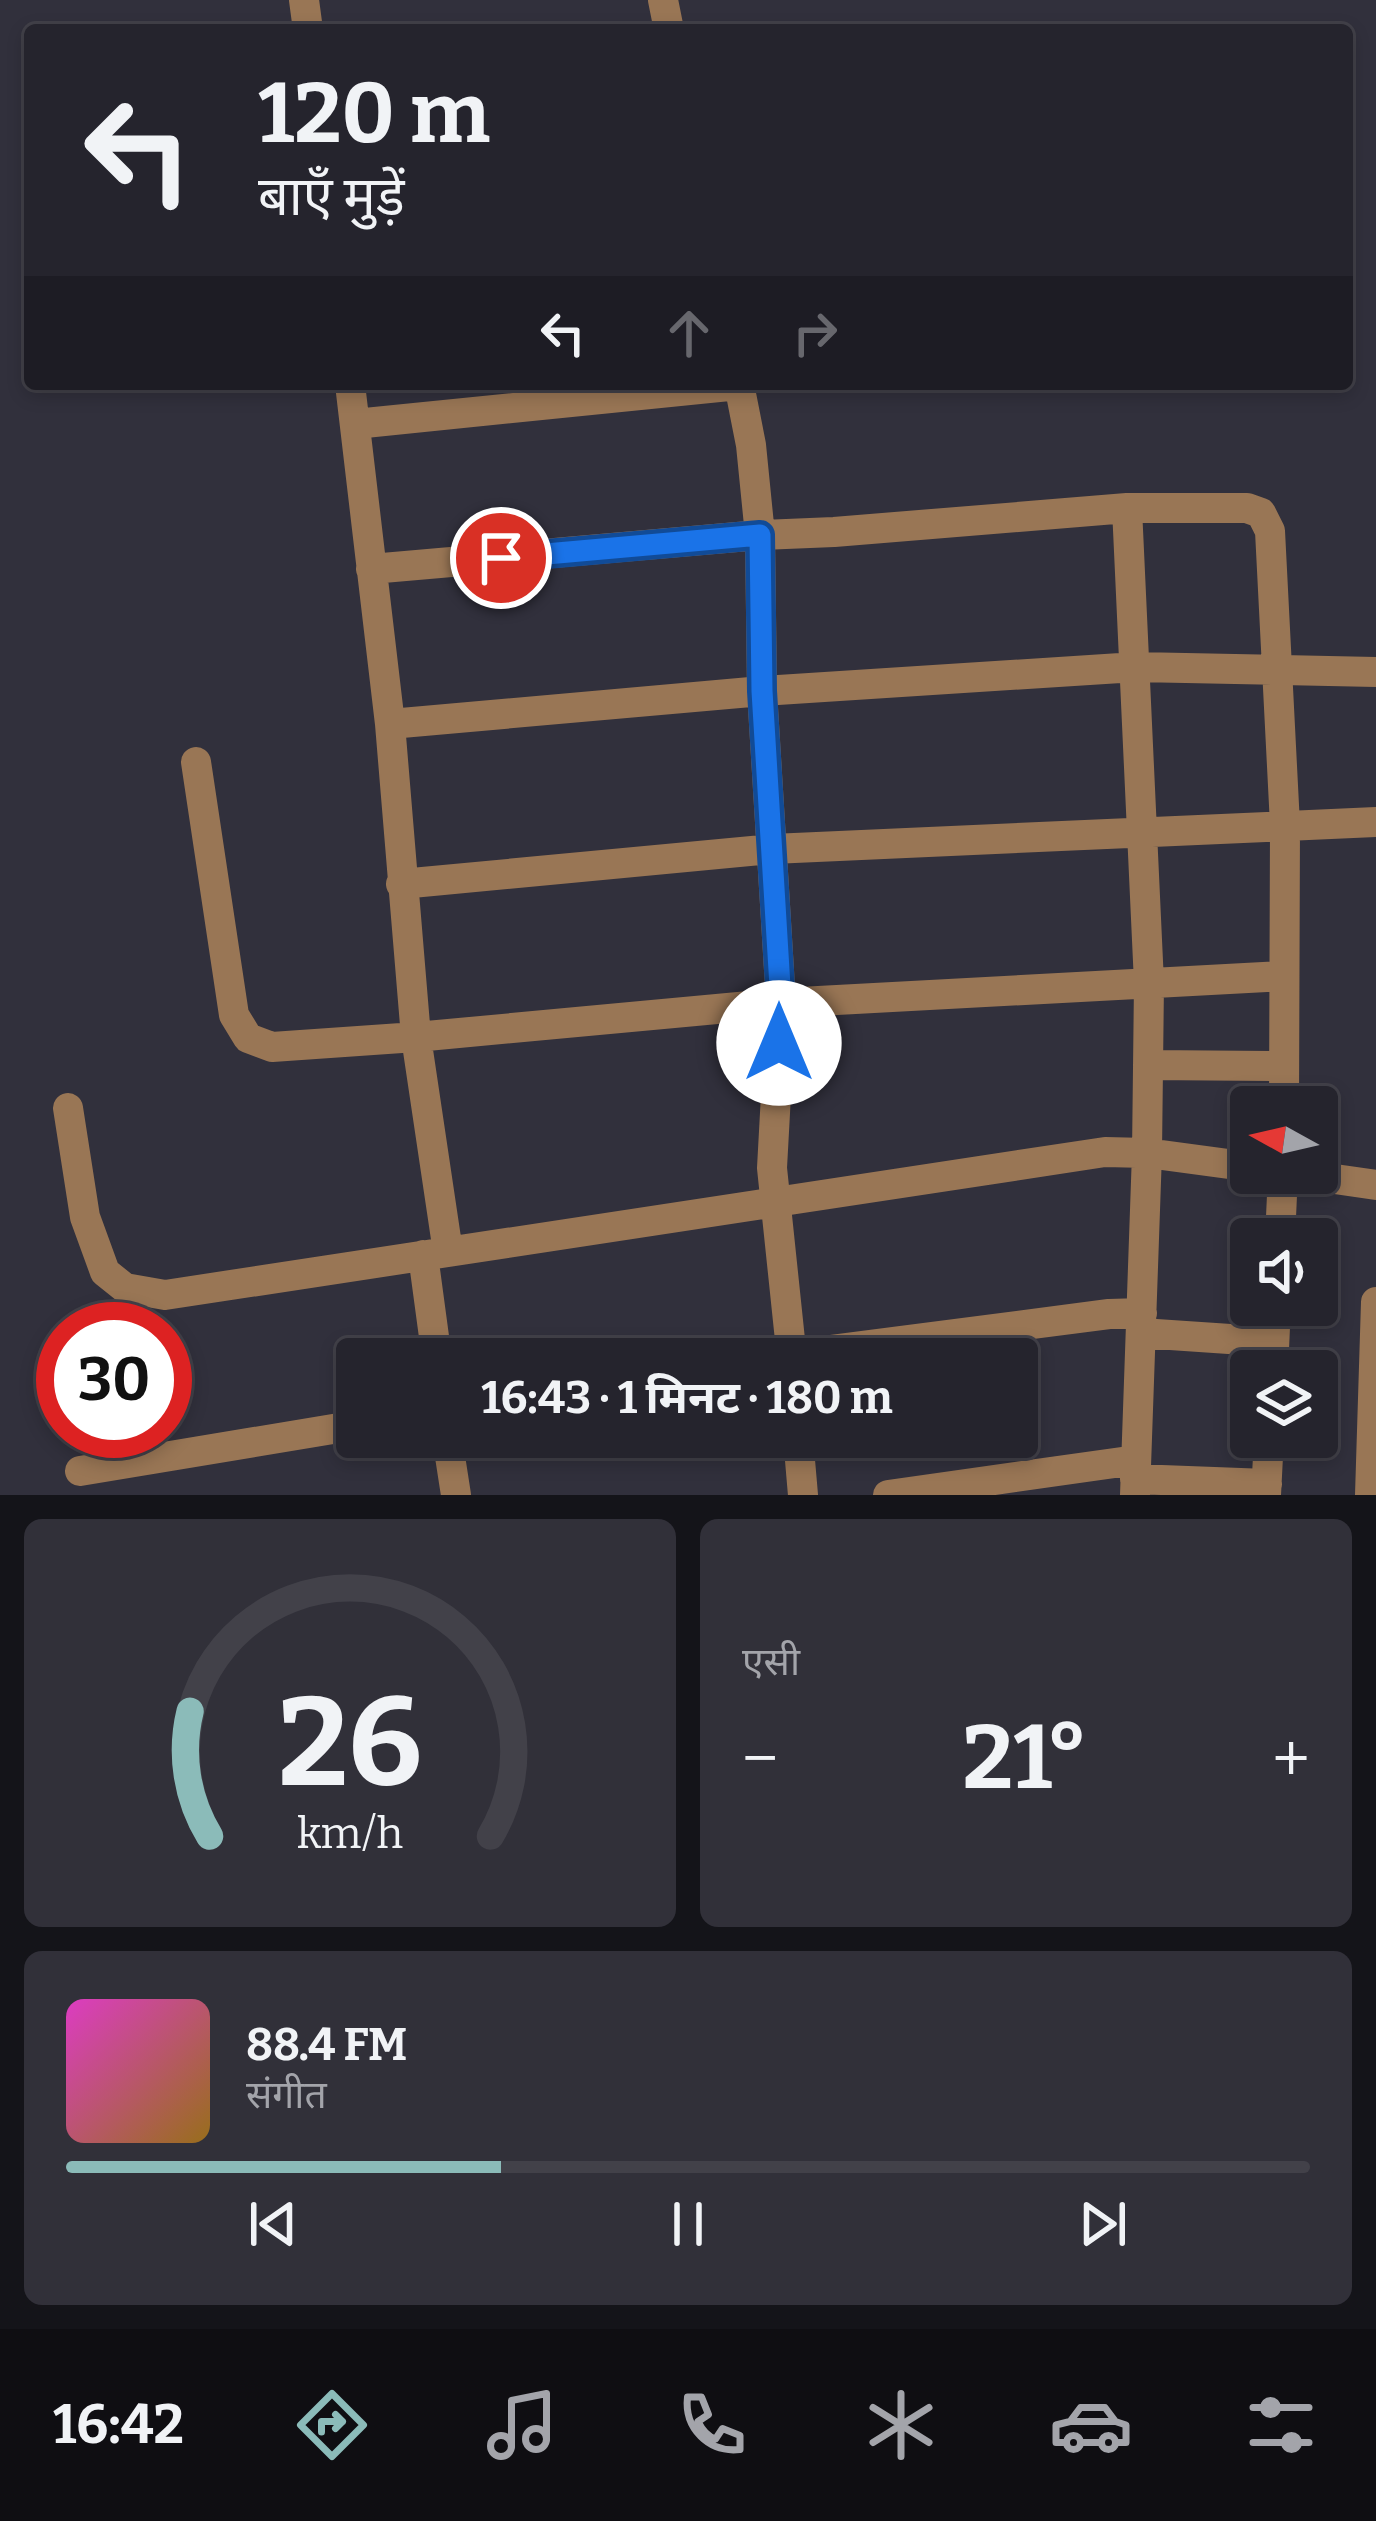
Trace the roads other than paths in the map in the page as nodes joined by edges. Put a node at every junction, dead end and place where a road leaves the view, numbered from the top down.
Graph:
1 (351, 390) edge
2 (690, 390) edge
3 (740, 390) edge
4 (355, 424) junction
5 (1127, 508) junction
6 (760, 535) junction
7 (371, 569) junction
8 (1136, 668) junction
9 (1276, 670) junction
10 (1376, 672) edge
11 (762, 691) junction
12 (390, 724) junction
13 (196, 763) dead end
14 (1376, 822) edge
15 (1286, 825) junction
16 (1142, 835) junction
17 (772, 849) junction
18 (401, 884) junction
19 (1284, 976) junction
20 (1149, 983) junction
21 (781, 1003) junction
22 (416, 1037) junction
23 (1148, 1065) junction
24 (1284, 1066) junction
25 (1284, 1086) edge
26 (68, 1108) dead end
27 (1148, 1153) junction
28 (1230, 1164) edge
29 (1338, 1180) edge
30 (1376, 1185) edge
31 (778, 1202) junction
32 (436, 1254) junction
33 (1376, 1302) edge
34 (1141, 1323) junction
35 (437, 1338) edge
36 (782, 1338) edge
37 (926, 1338) edge
38 (1247, 1350) edge
39 (336, 1428) edge
40 (450, 1458) edge
41 (799, 1458) edge
42 (1269, 1458) edge
43 (80, 1471) dead end
44 (1135, 1478) edge
45 (1267, 1489) edge
46 (456, 1495) edge
47 (802, 1495) edge
48 (888, 1495) edge
49 (1370, 1495) edge

1 - 4 street
2 - 4 street
3 - 6 street
4 - 7 street
5 - 6 street
5 - 8 street
5 - 9 street
6 - 7 street
6 - 11 street
7 - 12 street
8 - 9 street
8 - 11 street
8 - 16 street
9 - 10 street
9 - 15 street
11 - 12 street
11 - 17 street
12 - 18 street
13 - 22 street
14 - 15 street
15 - 16 street
15 - 19 street
16 - 17 street
16 - 20 street
17 - 18 street
17 - 21 street
18 - 22 street
19 - 20 street
19 - 24 street
20 - 21 street
20 - 23 street
21 - 22 street
21 - 31 street
22 - 32 street
23 - 24 street
23 - 27 street
24 - 25 street
26 - 32 street
27 - 28 street
27 - 31 street
27 - 34 street
29 - 30 street
31 - 32 street
31 - 36 street
32 - 35 street
33 - 49 street
34 - 37 street
34 - 38 street
34 - 44 street
39 - 43 street
40 - 46 street
41 - 47 street
42 - 45 street
44 - 45 street
44 - 48 street

